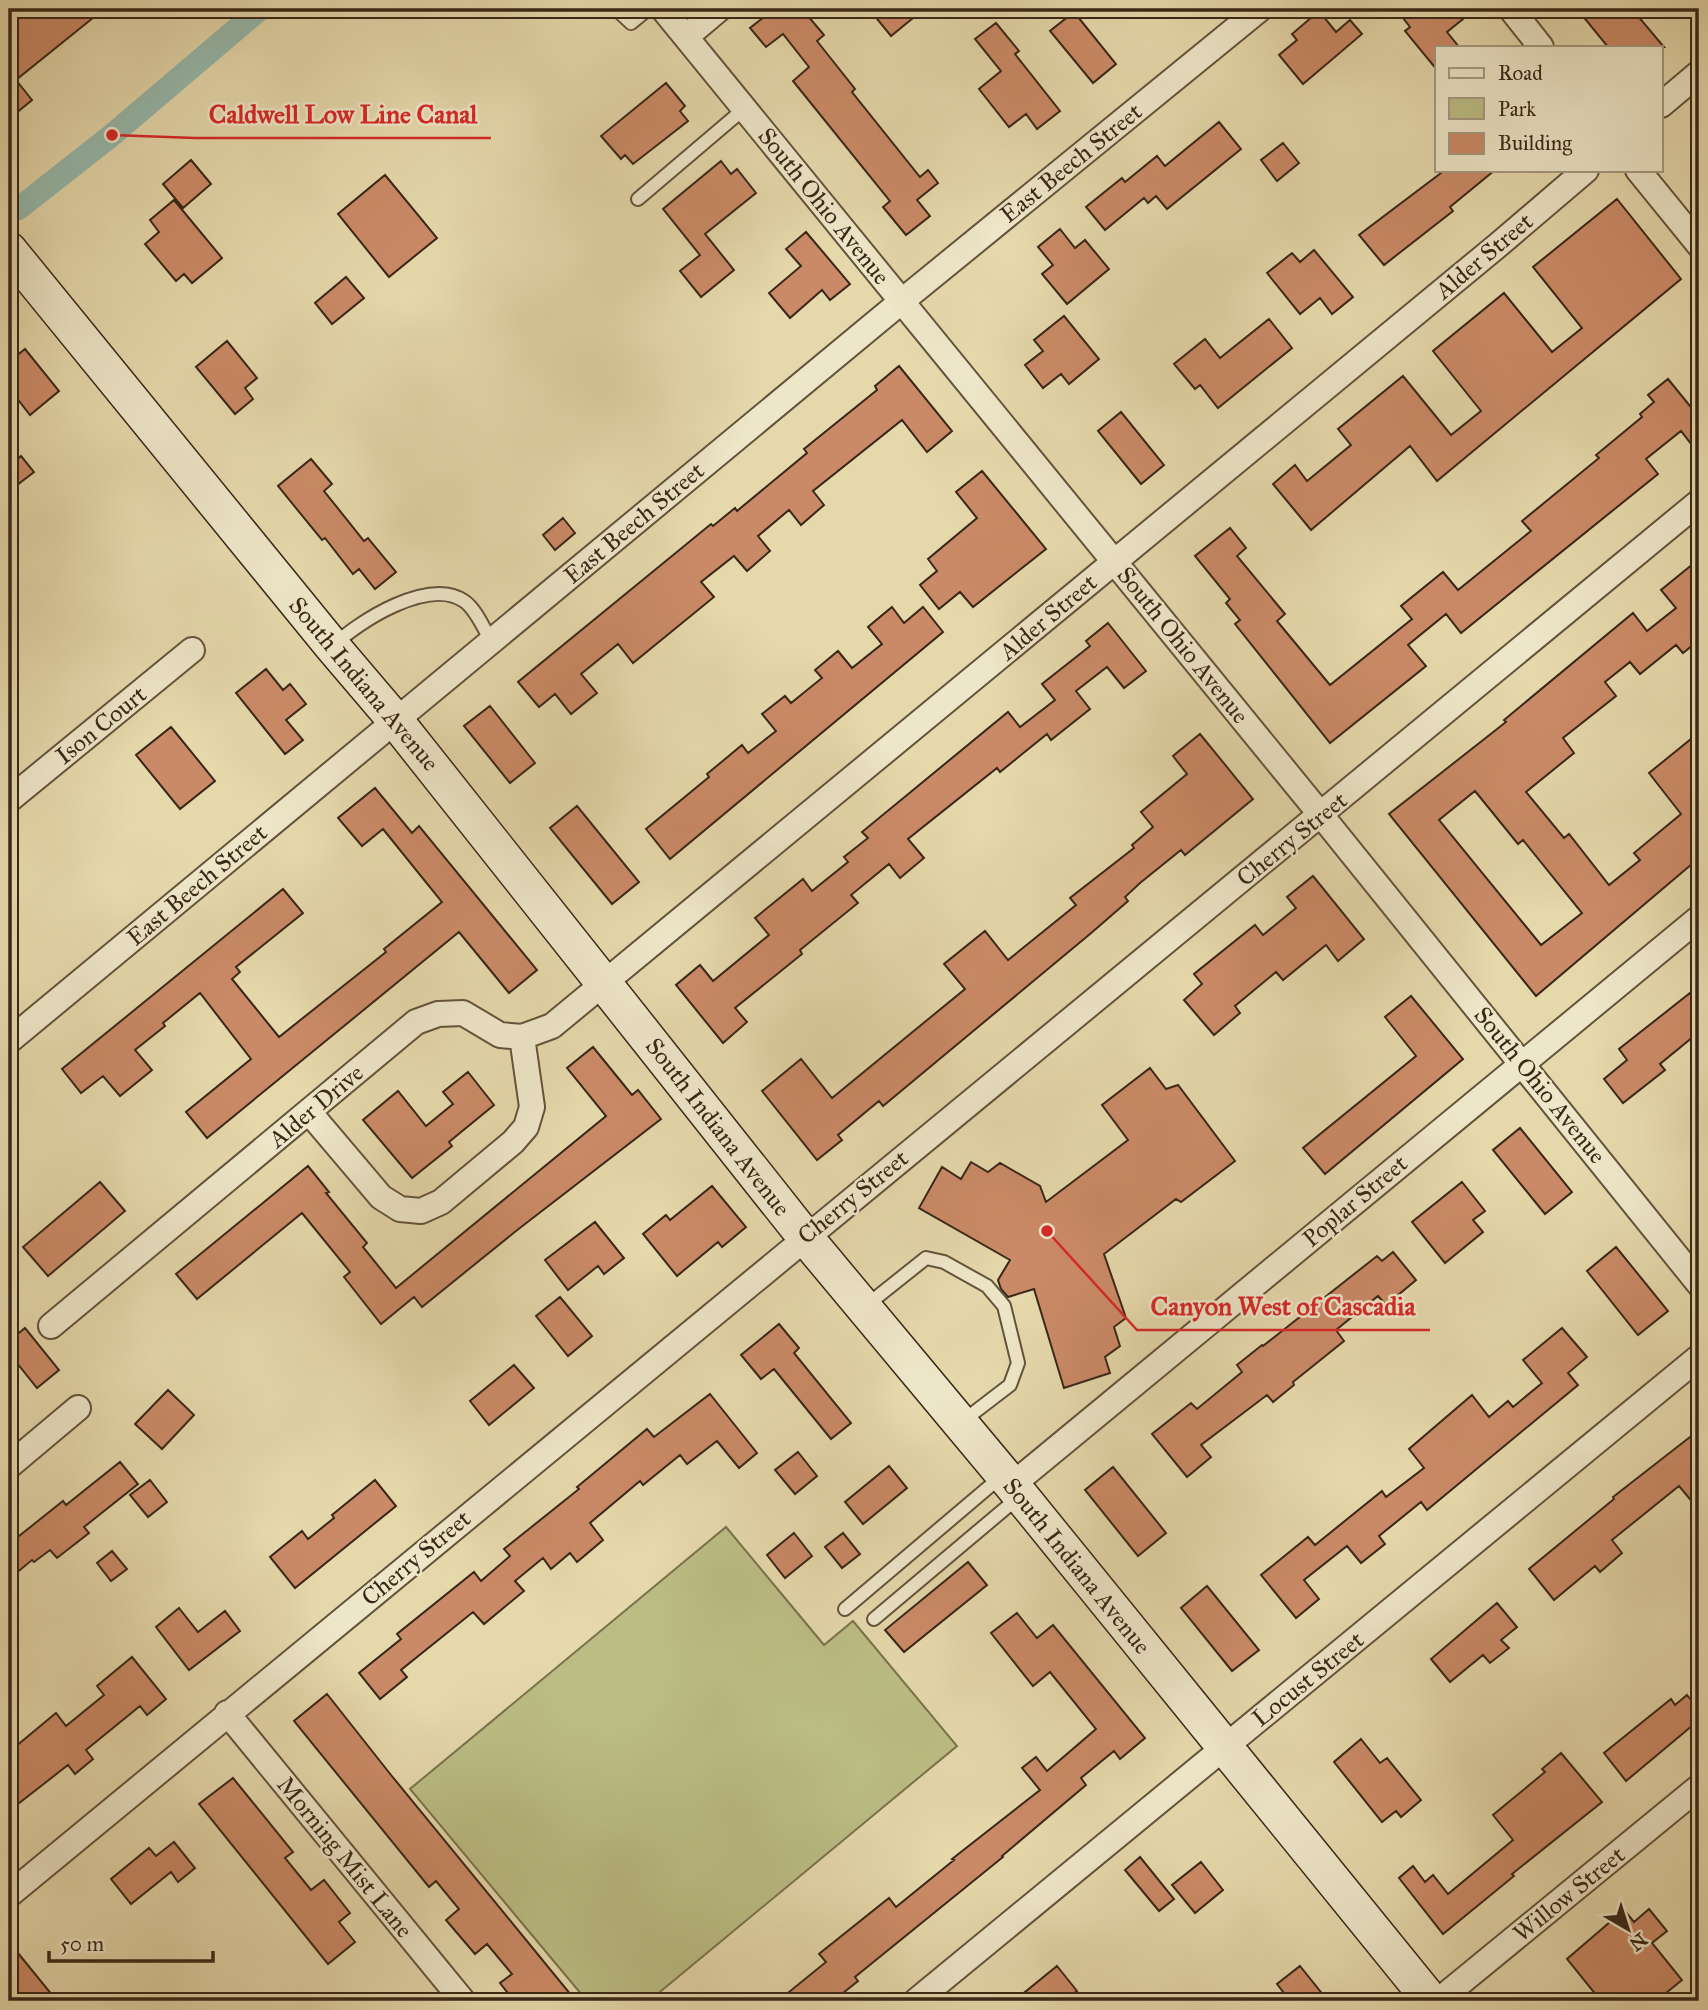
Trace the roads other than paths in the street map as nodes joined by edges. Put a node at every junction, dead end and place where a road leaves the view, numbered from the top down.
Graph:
1 (616, 9) edge
2 (648, 9) edge
3 (663, 9) edge
4 (719, 9) edge
5 (1260, 9) edge
6 (1516, 11) edge
7 (687, 36) junction
8 (1540, 46) edge
9 (1699, 73) edge
10 (1662, 104) edge
11 (745, 108) junction
12 (1584, 172) edge
13 (1640, 172) edge
14 (638, 199) dead end
15 (1699, 245) edge
16 (9, 250) edge
17 (902, 301) junction
18 (1699, 502) edge
19 (1115, 562) junction
20 (491, 641) junction
21 (332, 646) junction
22 (192, 650) dead end
23 (395, 720) junction
24 (9, 800) edge
25 (1321, 815) junction
26 (1699, 918) edge
27 (606, 983) junction
28 (522, 1037) junction
29 (9, 1041) edge
30 (1522, 1063) junction
31 (309, 1112) junction
32 (805, 1237) junction
33 (1699, 1284) edge
34 (864, 1307) junction
35 (51, 1326) dead end
36 (1699, 1357) edge
37 (78, 1408) dead end
38 (960, 1423) junction
39 (9, 1466) edge
40 (1012, 1485) junction
41 (845, 1609) dead end
42 (874, 1619) dead end
43 (227, 1713) junction
44 (1225, 1748) junction
45 (1699, 1787) edge
46 (9, 1895) edge
47 (463, 2001) edge
48 (916, 2001) edge
49 (1431, 2001) edge
50 (1438, 2001) edge

1 - 2 lane
3 - 7 street, South Ohio Avenue
4 - 7 street
5 - 17 street, East Beech Street
6 - 8 street
7 - 11 street, South Ohio Avenue
9 - 10 street
11 - 14 lane
11 - 17 street, South Ohio Avenue
12 - 19 street, Alder Street
13 - 15 street
16 - 21 main road, South Indiana Avenue
17 - 19 street, South Ohio Avenue
17 - 20 street, East Beech Street
18 - 25 street, Cherry Street
19 - 25 street, South Ohio Avenue
19 - 27 street, Alder Street
20 - 21 lane
20 - 23 street, East Beech Street
21 - 23 main road, South Indiana Avenue
22 - 24 street, Ison Court
23 - 27 main road, South Indiana Avenue
23 - 29 street, East Beech Street
25 - 30 street, South Ohio Avenue
25 - 32 street, Cherry Street
26 - 30 street, Poplar Street
27 - 28 street
27 - 32 main road, South Indiana Avenue
28 - 31 street, Alder Drive
28 - 31 street
30 - 33 street, South Ohio Avenue
30 - 40 street, Poplar Street
31 - 35 street, Alder Drive
32 - 34 main road, South Indiana Avenue
32 - 43 street, Cherry Street
34 - 38 main road, South Indiana Avenue
34 - 38 lane
36 - 44 street, Locust Street
37 - 39 street
38 - 40 main road, South Indiana Avenue
40 - 41 lane
40 - 42 lane
40 - 44 main road, South Indiana Avenue
43 - 46 street, Cherry Street
43 - 47 street, Morning Mist Lane
44 - 48 street, Locust Street
44 - 49 main road, South Indiana Avenue
45 - 50 street, Willow Street

